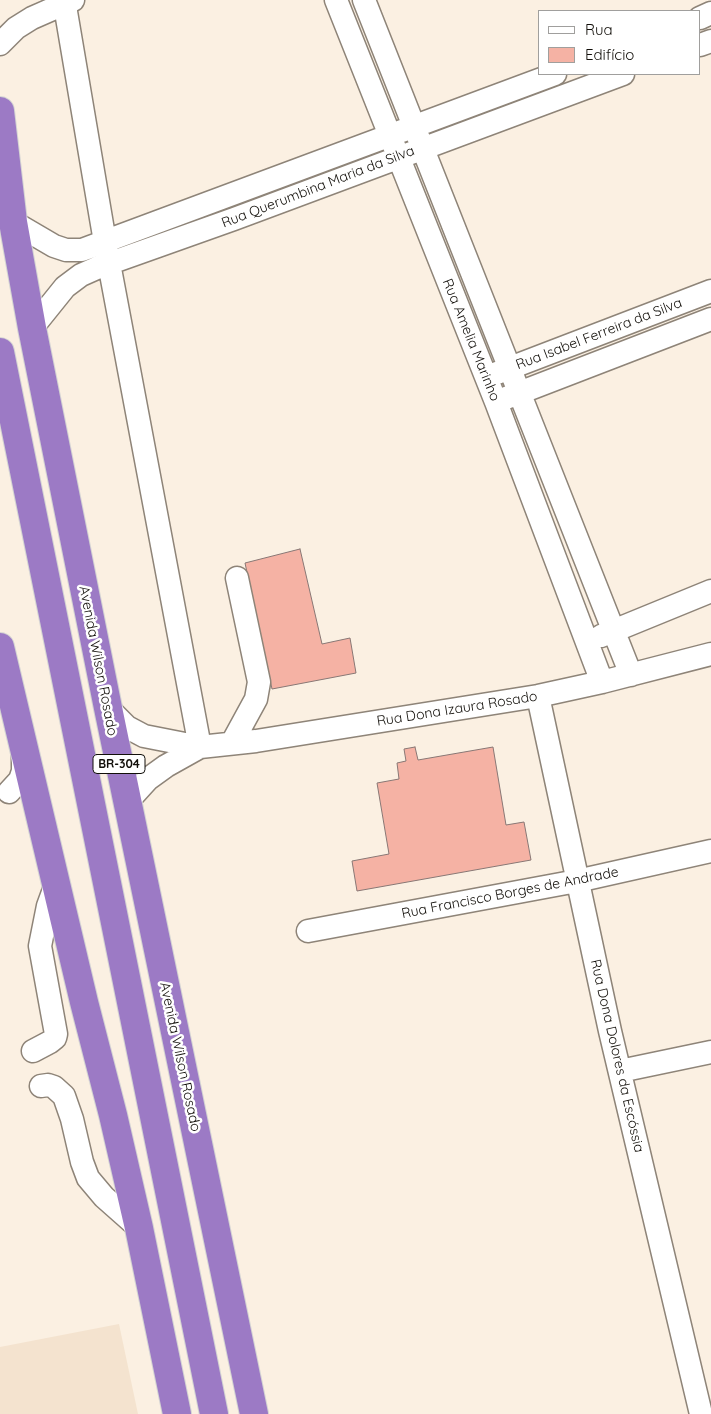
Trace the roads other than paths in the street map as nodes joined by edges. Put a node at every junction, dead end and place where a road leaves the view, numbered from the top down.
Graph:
1 (336, 0) edge
2 (364, 0) edge
3 (67, 1) edge
4 (0, 44) edge
5 (551, 75) edge
6 (620, 75) edge
7 (0, 111) edge
8 (414, 126) junction
9 (390, 135) junction
10 (423, 148) junction
11 (399, 157) junction
12 (227, 196) junction
13 (234, 219) junction
14 (13, 222) junction
15 (105, 242) junction
16 (110, 265) junction
17 (711, 291) edge
18 (711, 319) edge
19 (32, 328) junction
20 (0, 352) edge
21 (510, 368) junction
22 (486, 377) junction
23 (520, 393) junction
24 (496, 402) junction
25 (238, 578) dead end
26 (711, 591) edge
27 (614, 631) junction
28 (588, 642) junction
29 (0, 647) edge
30 (711, 654) edge
31 (632, 675) junction
32 (602, 682) junction
33 (538, 696) junction
34 (108, 708) junction
35 (232, 744) junction
36 (23, 747) junction
37 (200, 747) junction
38 (5, 793) edge
39 (127, 802) junction
40 (40, 819) junction
41 (711, 851) edge
42 (577, 881) junction
43 (56, 884) junction
44 (308, 931) dead end
45 (33, 1051) dead end
46 (711, 1052) edge
47 (620, 1071) junction
48 (41, 1086) dead end
49 (139, 1228) junction
50 (177, 1414) edge
51 (214, 1414) edge
52 (254, 1414) edge
53 (701, 1414) edge

1 - 9 street, Rua Amelia Marinho
2 - 8 street, Rua Amelia Marinho
3 - 4 street
3 - 15 street
5 - 8 street, Rua Querumbina Maria da Silva
6 - 10 street, Rua Querumbina Maria da Silva
7 - 14 highway, Avenida Wilson Rosado / BR-304
8 - 9 street, Rua Querumbina Maria da Silva
8 - 10 street, Rua Amelia Marinho
9 - 11 street, Rua Amelia Marinho
9 - 12 street, Rua Querumbina Maria da Silva
10 - 11 street, Rua Querumbina Maria da Silva
10 - 21 street, Rua Amelia Marinho
11 - 13 street, Rua Querumbina Maria da Silva
11 - 22 street, Rua Amelia Marinho
12 - 13 street
12 - 15 street, Rua Querumbina Maria da Silva
13 - 16 street, Rua Querumbina Maria da Silva
14 - 15 street, Rua Querumbina Maria da Silva
14 - 19 highway, Avenida Wilson Rosado / BR-304
15 - 16 street
16 - 19 street, Rua Querumbina Maria da Silva
16 - 37 street
17 - 21 street, Rua Isabel Ferreira da Silva
18 - 23 street, Rua Isabel Ferreira da Silva
19 - 34 highway, Avenida Wilson Rosado / BR-304
20 - 51 highway, BR-304
21 - 22 street, Rua Isabel Ferreira da Silva
21 - 23 street, Rua Amelia Marinho
22 - 24 street, Rua Amelia Marinho
23 - 24 street, Rua Isabel Ferreira da Silva
23 - 27 street, Rua Amelia Marinho
24 - 28 street, Rua Amelia Marinho
25 - 35 street
26 - 27 street
27 - 28 street
27 - 31 street, Rua Amelia Marinho
28 - 32 street, Rua Amelia Marinho
29 - 36 highway
30 - 31 street, Rua Dona Izaura Rosado
31 - 32 street, Rua Dona Izaura Rosado
32 - 33 street, Rua Dona Izaura Rosado
33 - 35 street, Rua Dona Izaura Rosado
33 - 42 street, Rua Dona Dolores da Escóssia
34 - 37 street, Rua Dona Izaura Rosado
34 - 39 highway, Avenida Wilson Rosado / BR-304
35 - 37 street, Rua Dona Izaura Rosado
36 - 38 street
36 - 40 highway
37 - 39 street, Rua Dona Izaura Rosado
38 - 40 street
39 - 52 highway, Avenida Wilson Rosado / BR-304
40 - 43 highway
41 - 42 street, Rua Francisco Borges de Andrade
42 - 44 street, Rua Francisco Borges de Andrade
42 - 47 street, Rua Dona Dolores da Escóssia
43 - 45 street
43 - 49 highway
46 - 47 street
47 - 53 street, Rua Dona Dolores da Escóssia
48 - 49 street
49 - 50 highway

